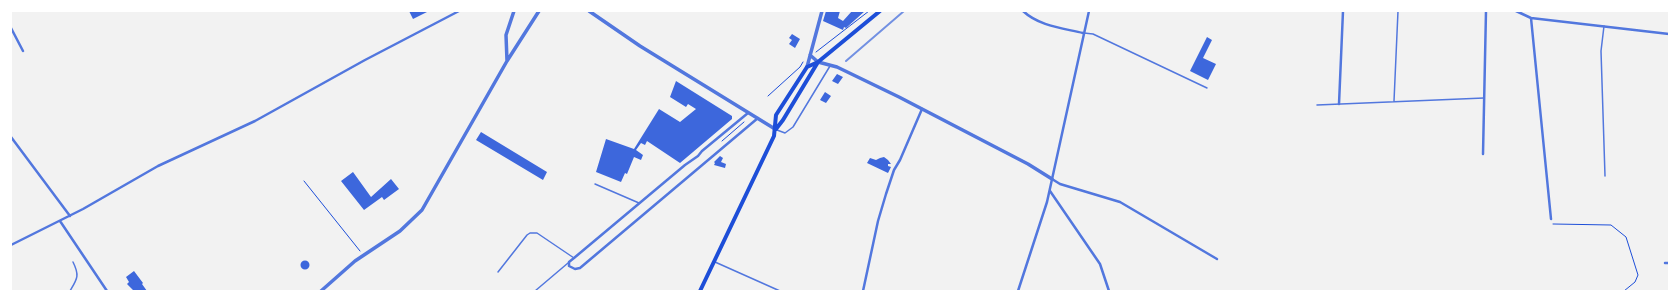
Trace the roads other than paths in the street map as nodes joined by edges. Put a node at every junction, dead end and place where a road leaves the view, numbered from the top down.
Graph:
1 (459, 11) edge
2 (514, 11) edge
3 (539, 11) edge
4 (589, 11) edge
5 (822, 11) edge
6 (880, 11) edge
7 (1022, 11) edge
8 (1089, 11) edge
9 (1343, 11) edge
10 (1398, 11) edge
11 (1486, 11) edge
12 (1516, 11) edge
13 (1531, 18) junction
14 (1604, 26) junction
15 (11, 28) edge
16 (1084, 33) junction
17 (1669, 34) edge
18 (23, 51) dead end
19 (810, 55) junction
20 (507, 61) junction
21 (818, 62) junction
22 (832, 64) junction
23 (806, 67) junction
24 (1207, 88) dead end
25 (1484, 98) junction
26 (1394, 101) junction
27 (1339, 104) junction
28 (1317, 105) dead end
29 (922, 109) junction
30 (748, 112) junction
31 (758, 118) junction
32 (776, 129) junction
33 (11, 137) edge
34 (1483, 154) dead end
35 (1605, 176) dead end
36 (1052, 179) junction
37 (595, 184) dead end
38 (1050, 191) junction
39 (639, 203) junction
40 (70, 216) junction
41 (1551, 219) road end
42 (60, 221) junction
43 (11, 245) edge
44 (574, 258) junction
45 (1217, 259) dead end
46 (73, 262) dead end
47 (569, 262) junction
48 (714, 262) junction
49 (498, 272) dead end
50 (70, 291) edge
51 (107, 291) edge
52 (322, 291) edge
53 (535, 291) edge
54 (700, 291) edge
55 (780, 291) edge
56 (863, 291) edge
57 (1018, 291) edge
58 (1109, 291) edge

1 - 40 street
2 - 20 street
3 - 20 street
4 - 30 street
5 - 19 street
6 - 21 main road
7 - 16 street
8 - 16 street
9 - 27 street
10 - 26 lane
11 - 25 street
12 - 13 street
13 - 14 street
13 - 41 street
14 - 17 street
14 - 35 lane
15 - 18 street
16 - 24 lane
16 - 36 street
19 - 21 street
19 - 23 street
20 - 52 street
21 - 22 street
21 - 23 main road
21 - 32 main road
22 - 29 street
22 - 32 lane
23 - 32 main road
25 - 26 lane
25 - 34 street
26 - 27 lane
27 - 28 lane
29 - 36 street
29 - 56 street
30 - 31 street
30 - 39 street
31 - 32 street
31 - 47 street
32 - 48 main road
33 - 40 street
36 - 38 street
36 - 45 street
37 - 39 lane
38 - 57 street
38 - 58 street
39 - 44 street
40 - 42 street
42 - 43 street
42 - 51 street
44 - 47 street
44 - 49 lane
46 - 50 lane
47 - 53 lane
48 - 54 main road
48 - 55 lane

